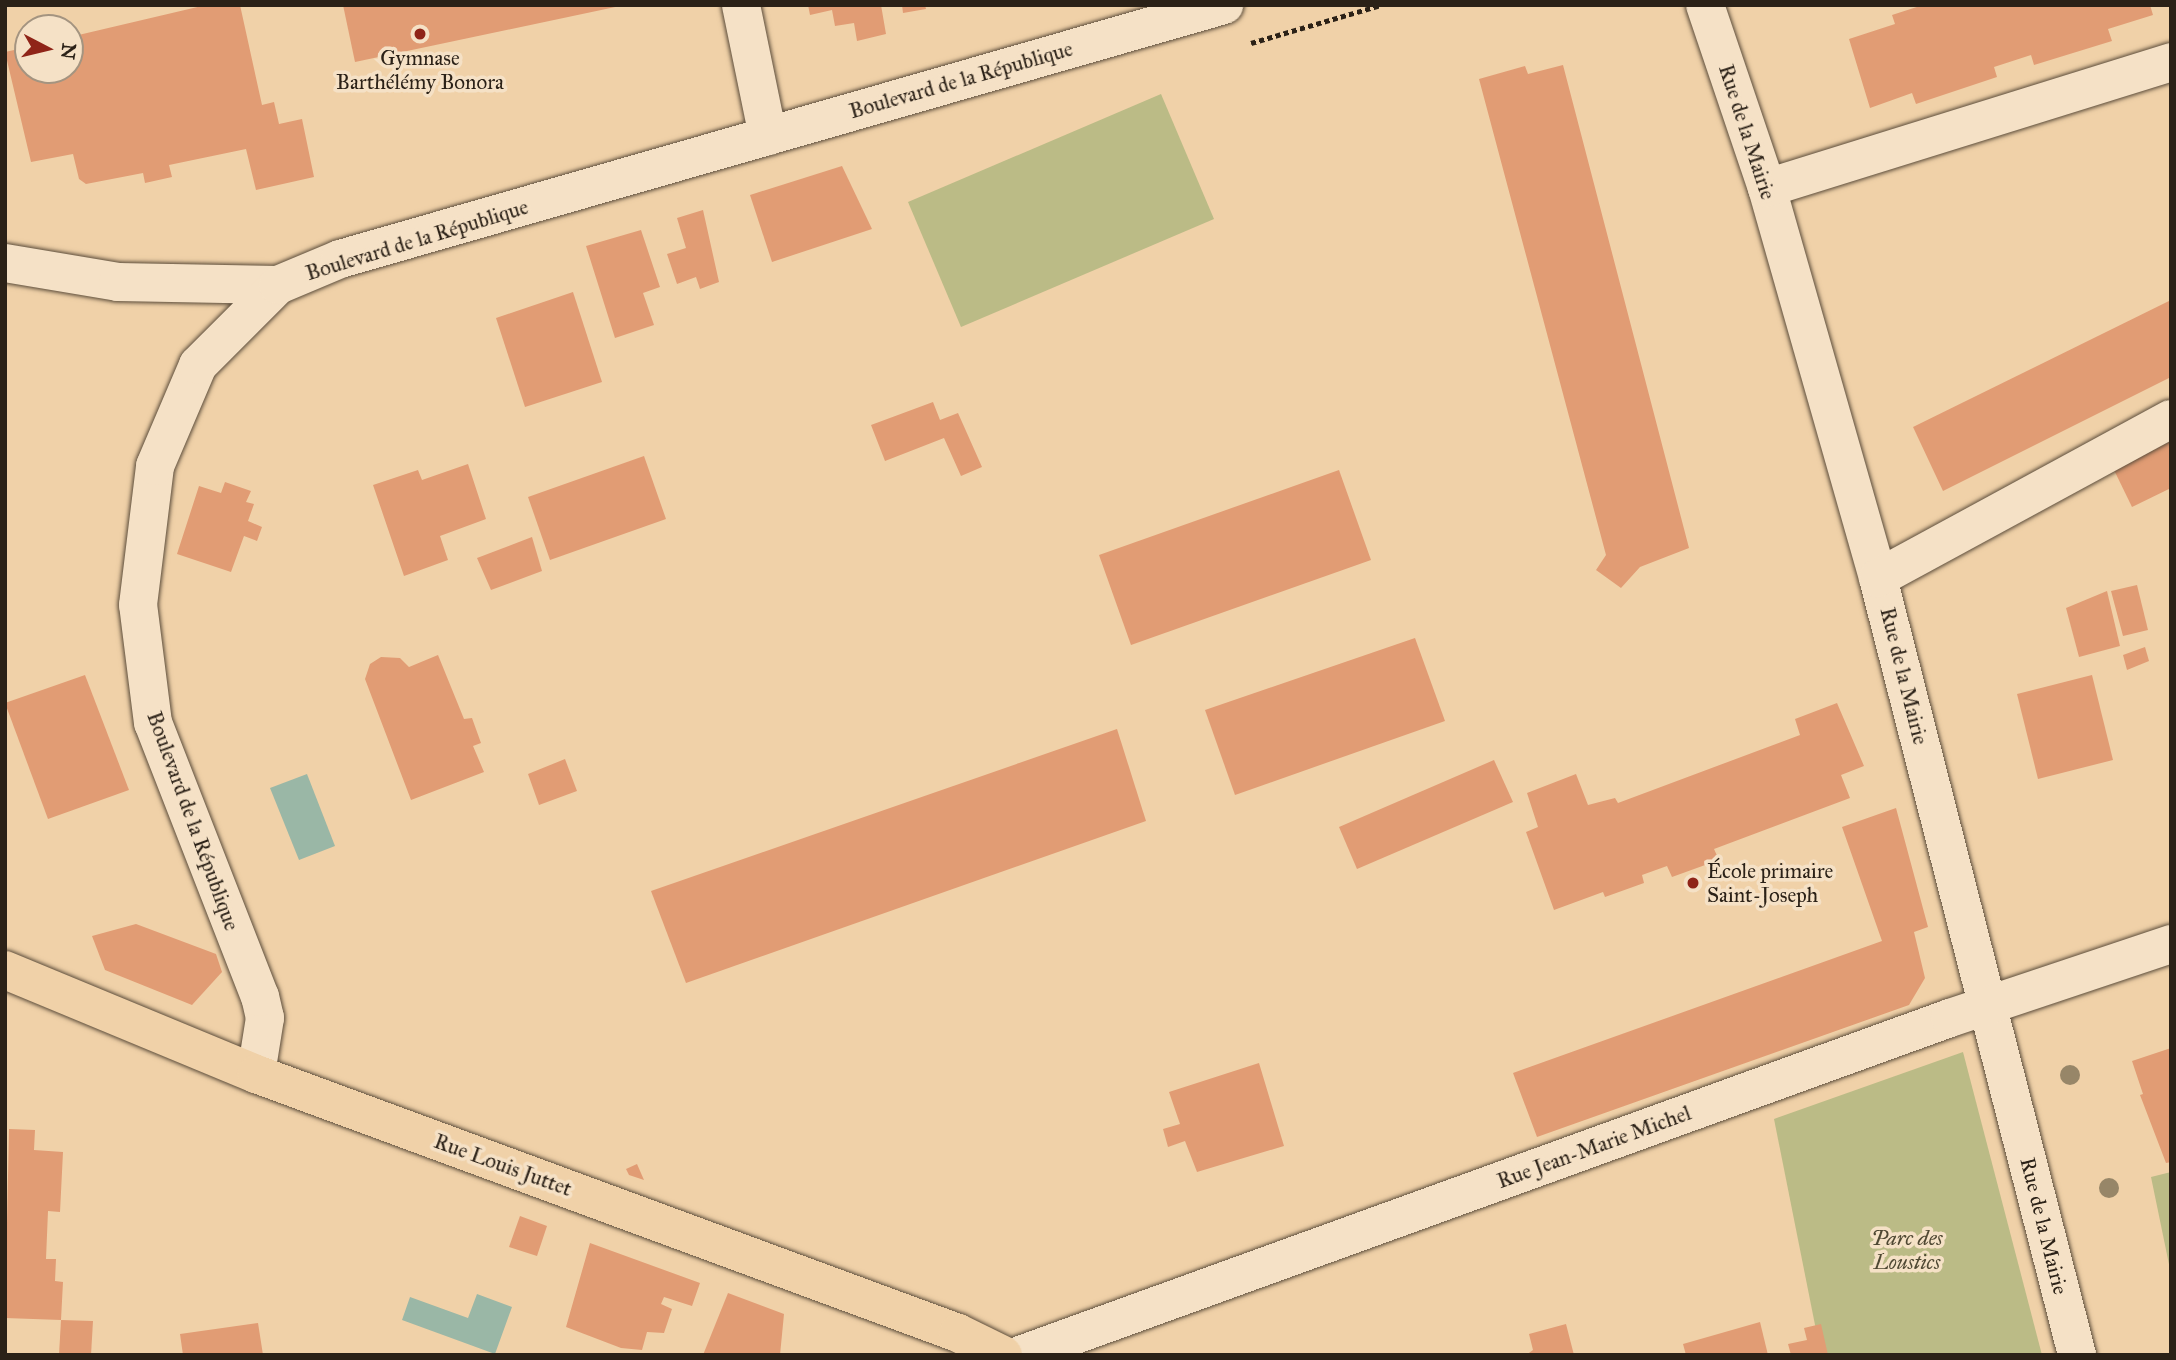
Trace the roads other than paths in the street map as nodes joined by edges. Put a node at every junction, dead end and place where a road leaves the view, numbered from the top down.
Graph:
1 (741, 5) edge
2 (1224, 5) edge
3 (1705, 5) edge
4 (2171, 62) edge
5 (768, 136) junction
6 (1767, 188) junction
7 (5, 263) edge
8 (278, 285) junction
9 (2171, 419) edge
10 (1878, 578) junction
11 (2171, 944) edge
12 (5, 970) edge
13 (1995, 1002) junction
14 (256, 1074) junction
15 (1003, 1355) edge
16 (1020, 1355) edge
17 (2077, 1355) edge

1 - 5 street
2 - 5 street, Boulevard de la République
3 - 6 street, Rue de la Mairie
4 - 6 street
5 - 8 street, Boulevard de la République
6 - 10 street, Rue de la Mairie
7 - 8 street
8 - 14 street, Boulevard de la République
9 - 10 street
10 - 13 street, Rue de la Mairie
11 - 13 street, Rue Jean-Marie Michel
12 - 14 main road, Rue Louis Juttet
13 - 16 street, Rue Jean-Marie Michel
13 - 17 street, Rue de la Mairie
14 - 15 main road, Rue Louis Juttet

